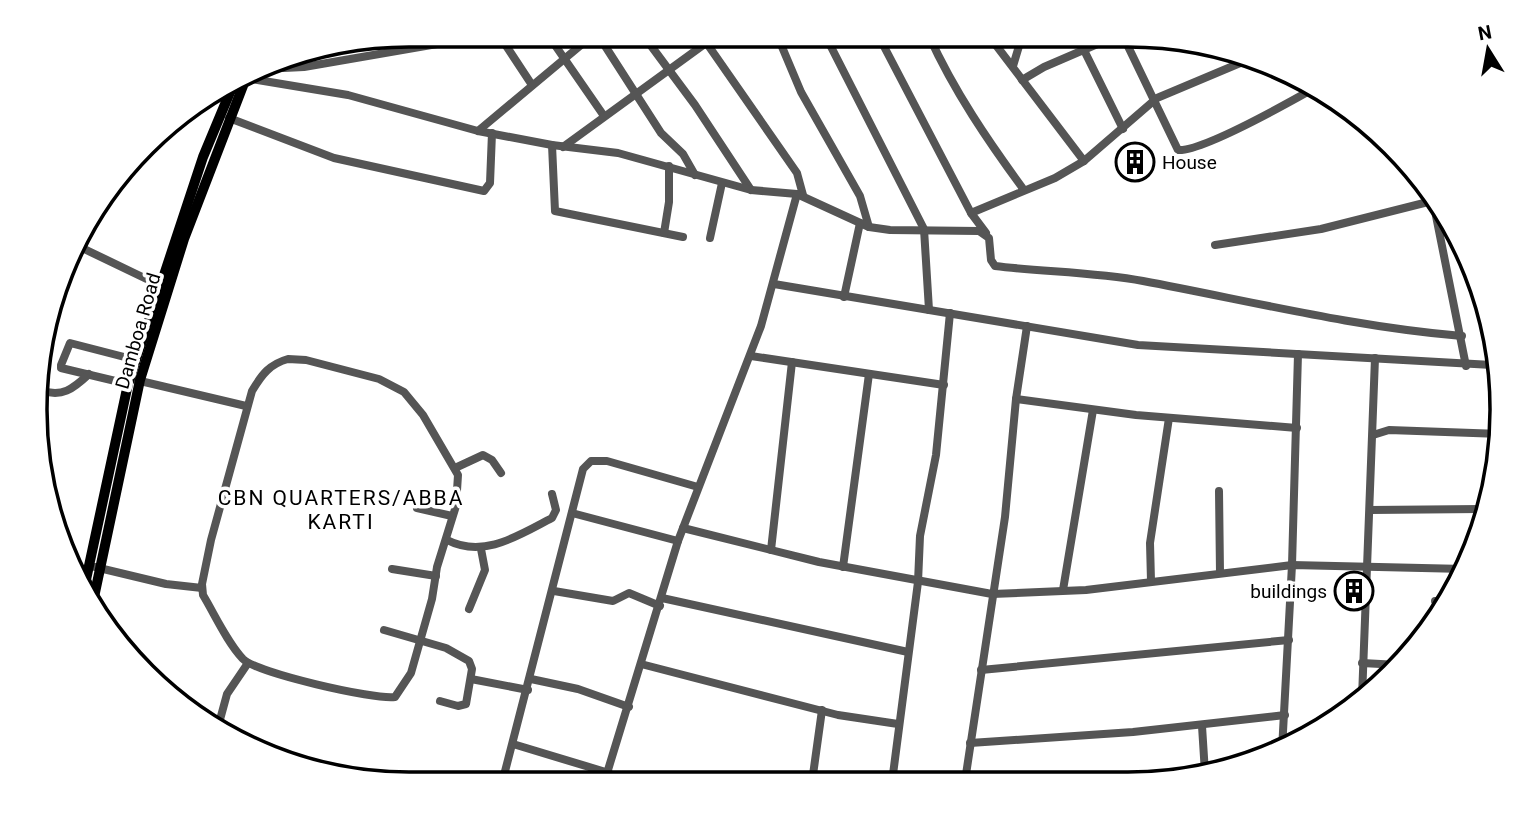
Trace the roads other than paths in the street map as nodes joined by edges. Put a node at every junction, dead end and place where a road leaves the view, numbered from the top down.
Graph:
1 (420, 47) edge
2 (507, 47) edge
3 (557, 47) edge
4 (579, 47) edge
5 (604, 47) edge
6 (652, 47) edge
7 (695, 47) edge
8 (710, 47) edge
9 (782, 47) edge
10 (831, 47) edge
11 (884, 47) edge
12 (934, 47) edge
13 (998, 47) edge
14 (1019, 47) edge
15 (1082, 47) edge
16 (1091, 47) edge
17 (1129, 47) edge
18 (1084, 50) junction
19 (564, 57) junction
20 (1237, 64) edge
21 (1013, 66) junction
22 (289, 68) edge
23 (670, 70) junction
24 (259, 80) edge
25 (1022, 80) junction
26 (532, 85) junction
27 (241, 89) edge
28 (635, 94) junction
29 (1305, 94) edge
30 (229, 96) edge
31 (1153, 101) junction
32 (604, 116) junction
33 (229, 118) junction
34 (1123, 129) junction
35 (478, 131) junction
36 (492, 133) junction
37 (552, 145) junction
38 (563, 146) junction
39 (1084, 161) junction
40 (669, 166) junction
41 (695, 175) junction
42 (722, 183) junction
43 (751, 190) junction
44 (1024, 190) junction
45 (800, 194) junction
46 (1425, 203) edge
47 (971, 213) junction
48 (1437, 222) edge
49 (864, 225) junction
50 (924, 229) junction
51 (664, 233) junction
52 (986, 233) junction
53 (683, 237) dead end
54 (710, 238) dead end
55 (1215, 245) dead end
56 (85, 249) edge
57 (774, 284) junction
58 (159, 285) junction
59 (844, 297) junction
60 (929, 310) junction
61 (950, 313) junction
62 (1027, 326) junction
63 (1462, 336) junction
64 (1298, 354) junction
65 (751, 356) junction
66 (1375, 358) junction
67 (136, 360) junction
68 (792, 362) junction
69 (1487, 365) edge
70 (1466, 366) junction
71 (89, 374) junction
72 (869, 374) junction
73 (133, 381) junction
74 (944, 385) junction
75 (48, 393) edge
76 (1016, 399) junction
77 (246, 406) junction
78 (1093, 410) junction
79 (1169, 418) junction
80 (1297, 428) junction
81 (1489, 434) edge
82 (1373, 435) junction
83 (455, 468) junction
84 (501, 472) dead end
85 (698, 486) junction
86 (1220, 491) dead end
87 (552, 494) dead end
88 (418, 508) dead end
89 (1475, 509) edge
90 (1370, 510) junction
91 (572, 513) junction
92 (452, 516) junction
93 (683, 528) junction
94 (447, 540) junction
95 (678, 541) junction
96 (481, 549) junction
97 (771, 550) junction
98 (1292, 565) junction
99 (1367, 565) junction
100 (95, 566) junction
101 (843, 567) junction
102 (1453, 568) edge
103 (392, 569) dead end
104 (1220, 572) junction
105 (436, 576) junction
106 (89, 578) edge
107 (1151, 581) junction
108 (918, 582) junction
109 (94, 587) edge
110 (202, 588) junction
111 (1063, 590) junction
112 (554, 591) junction
113 (992, 594) junction
114 (661, 602) junction
115 (469, 609) dead end
116 (384, 631) dead end
117 (419, 640) junction
118 (1289, 640) junction
119 (908, 652) junction
120 (248, 663) junction
121 (1363, 663) junction
122 (641, 664) junction
123 (1386, 664) edge
124 (981, 670) junction
125 (471, 679) junction
126 (531, 679) junction
127 (1362, 685) edge
128 (528, 690) junction
129 (440, 701) dead end
130 (629, 707) junction
131 (822, 710) junction
132 (1285, 715) junction
133 (221, 719) edge
134 (898, 724) junction
135 (1202, 726) junction
136 (1283, 736) edge
137 (970, 743) junction
138 (513, 744) junction
139 (1204, 763) edge
140 (505, 772) edge
141 (606, 772) edge
142 (609, 772) edge
143 (813, 772) edge
144 (893, 772) edge
145 (966, 772) edge

1 - 22 street
2 - 26 street
3 - 19 street
4 - 19 street
5 - 28 street
6 - 23 street
7 - 23 street
8 - 45 street
9 - 49 street
10 - 50 street
11 - 47 street
12 - 44 street
13 - 21 street
14 - 21 street
15 - 18 street
16 - 18 street
17 - 31 street
18 - 25 street
18 - 34 street
19 - 26 street
19 - 32 street
20 - 31 street
21 - 25 street
23 - 28 street
23 - 43 street
24 - 35 street
25 - 39 street
26 - 35 street
27 - 33 main road, Damboa Road
28 - 32 street
28 - 41 street
29 - 31 street
30 - 58 main road, Damboa Road
31 - 34 street
32 - 38 street
33 - 36 street
33 - 73 main road, Damboa Road
34 - 39 street
35 - 36 street
36 - 37 street
37 - 38 street
37 - 51 street
38 - 40 street
39 - 44 street
40 - 41 street
40 - 51 street
41 - 42 street
42 - 43 street
42 - 54 street
43 - 45 street
44 - 47 street
45 - 49 street
45 - 57 street
46 - 55 street
47 - 52 street
48 - 63 street
49 - 50 street
49 - 59 street
50 - 52 street
50 - 60 street
51 - 53 street
52 - 63 street
56 - 58 street
57 - 59 street
57 - 65 street
58 - 67 main road, Damboa Road
59 - 60 street
60 - 61 street
61 - 62 street
61 - 74 street
62 - 64 street
62 - 76 street
63 - 70 street
64 - 66 street
64 - 80 street
65 - 68 street
65 - 85 street
66 - 70 street
66 - 82 street
67 - 71 street
67 - 73 main road, Damboa Road
68 - 72 street
68 - 97 street
69 - 70 street
71 - 73 street
71 - 75 street
72 - 74 street
72 - 101 street
73 - 77 street
73 - 100 main road, Damboa Road
74 - 108 street
76 - 78 street
76 - 113 street
77 - 83 street
77 - 110 street
78 - 79 street
78 - 111 street
79 - 80 street
79 - 107 street
80 - 98 street
81 - 82 street
82 - 90 street
83 - 84 street
83 - 92 street
85 - 91 street
85 - 93 street
86 - 104 street
87 - 96 street
88 - 92 street
89 - 90 street
90 - 99 street
91 - 95 street
91 - 112 street
92 - 94 street
93 - 95 street
93 - 97 street
94 - 96 street
94 - 105 street
95 - 114 street
96 - 115 street
97 - 101 street
98 - 99 street
98 - 104 street
98 - 118 street
99 - 102 street
99 - 121 street
100 - 106 main road, Damboa Road
100 - 109 main road, Damboa Road
100 - 110 street
101 - 108 street
103 - 105 street
104 - 107 street
105 - 117 street
107 - 111 street
108 - 113 street
108 - 119 street
110 - 120 street
111 - 113 street
112 - 114 street
112 - 126 street
113 - 124 street
114 - 119 street
114 - 122 street
116 - 117 street
117 - 120 street
117 - 125 street
118 - 124 street
118 - 132 street
119 - 134 street
120 - 133 street
121 - 123 street
121 - 127 street
122 - 130 street
122 - 131 street
124 - 137 street
125 - 128 street
125 - 129 street
126 - 128 street
126 - 130 street
128 - 138 street
130 - 142 street
131 - 134 street
131 - 143 street
132 - 135 street
132 - 136 street
134 - 144 street
135 - 137 street
135 - 139 street
137 - 145 street
138 - 140 street
138 - 141 street

